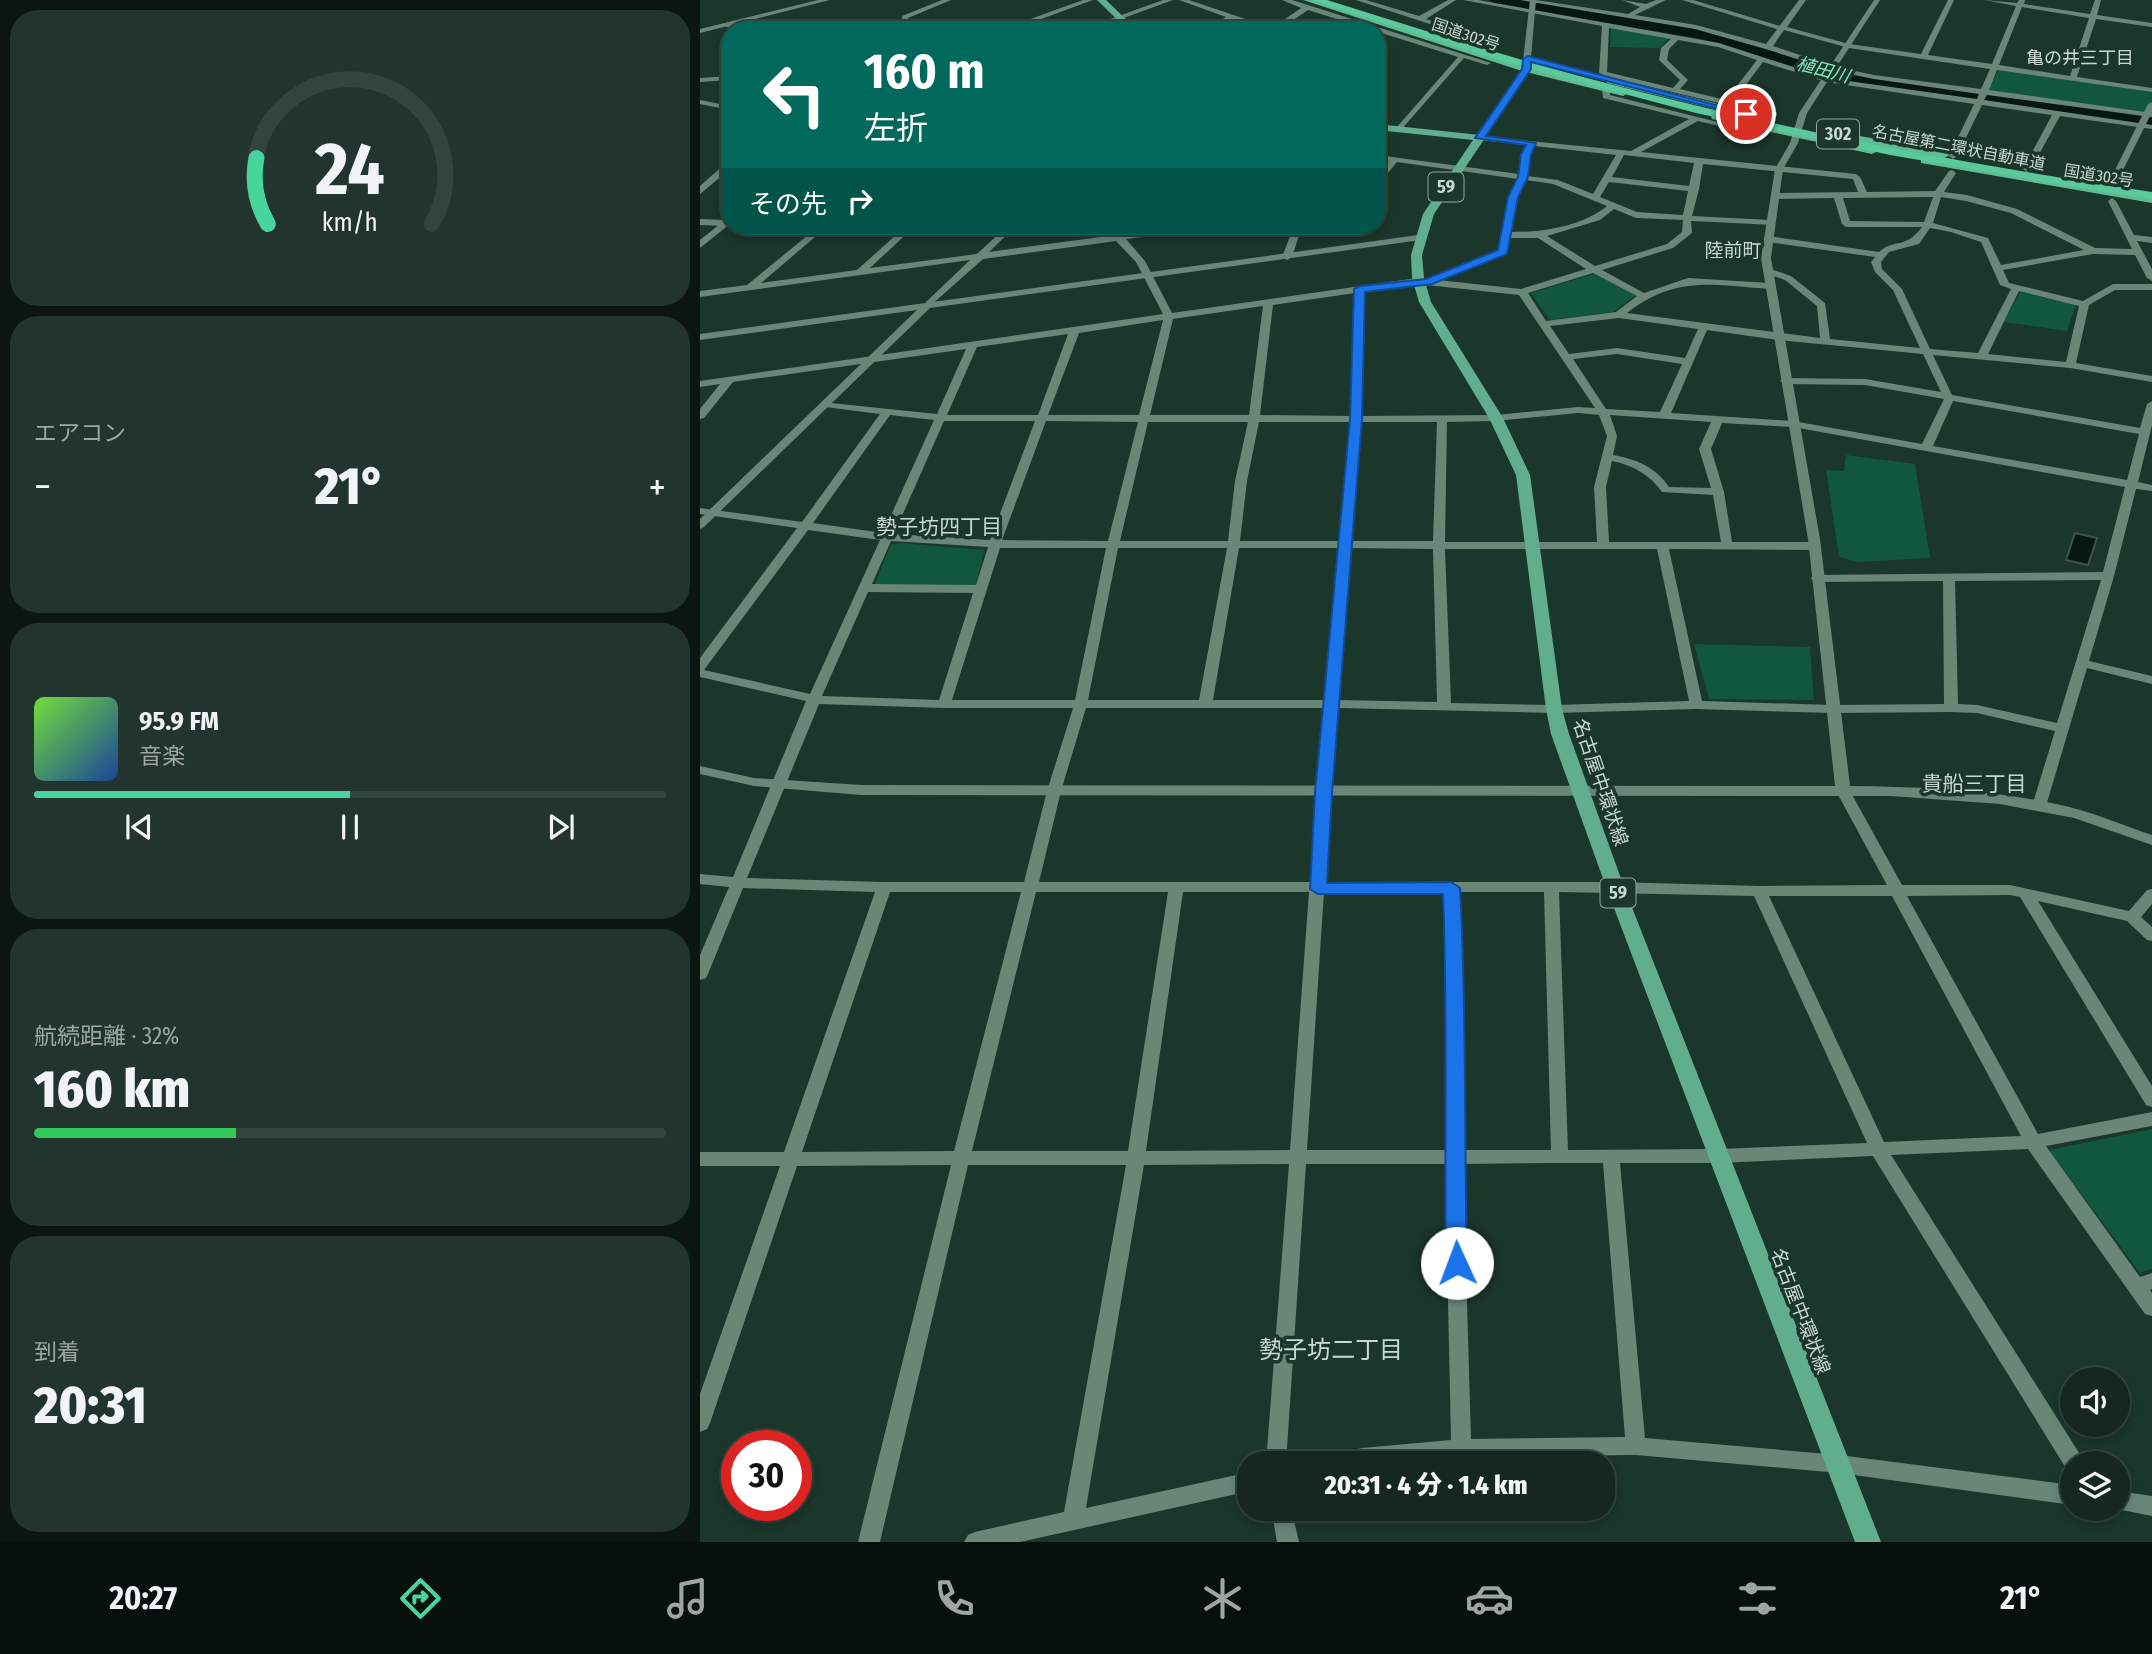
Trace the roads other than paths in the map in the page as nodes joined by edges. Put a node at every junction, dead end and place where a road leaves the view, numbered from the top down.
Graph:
1 (827, 0) edge
2 (947, 0) edge
3 (1090, 0) edge
4 (1101, 0) edge
5 (1170, 0) edge
6 (1182, 0) edge
7 (1285, 0) edge
8 (1332, 0) edge
9 (1339, 0) edge
10 (1359, 0) edge
11 (1453, 0) edge
12 (1466, 0) edge
13 (1523, 0) edge
14 (1625, 0) edge
15 (1662, 0) edge
16 (1685, 0) edge
17 (1803, 0) edge
18 (1877, 0) edge
19 (1951, 0) edge
20 (1987, 0) edge
21 (2098, 0) edge
22 (1307, 3) edge
23 (2021, 3) edge
24 (1533, 5) edge
25 (1646, 6) junction
26 (1119, 16) junction
27 (2093, 16) junction
28 (1231, 17) junction
29 (1628, 17) junction
30 (1420, 19) junction
31 (740, 21) edge
32 (904, 21) edge
33 (1029, 21) edge
34 (1106, 21) edge
35 (1124, 21) edge
36 (1224, 21) edge
37 (1244, 21) edge
38 (1284, 21) edge
39 (1357, 21) edge
40 (1363, 21) edge
41 (1371, 21) edge
42 (2152, 24) edge
43 (1386, 25) edge
44 (1606, 25) junction
45 (721, 26) edge
46 (1783, 28) junction
47 (1386, 29) edge
48 (1386, 30) edge
49 (700, 31) edge
50 (1386, 32) edge
51 (1394, 36) junction
52 (1677, 37) junction
53 (1386, 39) edge
54 (1497, 43) dead end
55 (1849, 46) junction
56 (1768, 47) junction
57 (1460, 52) junction
58 (1923, 57) junction
59 (1761, 59) junction
60 (1487, 64) dead end
61 (1527, 64) junction
62 (1993, 67) junction
63 (1830, 74) junction
64 (2073, 78) junction
65 (721, 79) edge
66 (700, 80) edge
67 (1608, 81) junction
68 (1987, 82) junction
69 (1914, 83) junction
70 (1675, 90) junction
71 (2152, 90) edge
72 (1981, 97) junction
73 (700, 102) edge
74 (1728, 103) junction
75 (2152, 104) edge
76 (721, 105) edge
77 (1774, 114) dead end
78 (2057, 114) junction
79 (2145, 119) edge
80 (1699, 120) junction
81 (1727, 120) junction
82 (2152, 127) edge
83 (1386, 128) edge
84 (1400, 129) junction
85 (1797, 131) junction
86 (1757, 133) dead end
87 (1480, 138) junction
88 (1532, 143) junction
89 (1622, 152) junction
90 (1634, 153) junction
91 (1953, 156) junction
92 (1386, 158) edge
93 (1395, 159) junction
94 (1699, 161) junction
95 (1459, 167) junction
96 (1779, 169) junction
97 (2027, 169) junction
98 (721, 171) edge
99 (1386, 171) edge
100 (1952, 173) dead end
101 (1523, 177) junction
102 (713, 179) junction
103 (721, 179) edge
104 (1606, 179) junction
105 (2113, 182) junction
106 (1695, 188) junction
107 (2152, 189) edge
108 (700, 191) edge
109 (1938, 194) junction
110 (1838, 195) junction
111 (1864, 195) junction
112 (1775, 196) junction
113 (2152, 197) edge
114 (1595, 199) junction
115 (2112, 201) dead end
116 (1612, 207) junction
117 (1687, 218) junction
118 (721, 221) edge
119 (700, 222) edge
120 (1771, 223) junction
121 (1928, 225) junction
122 (721, 226) edge
123 (813, 235) edge
124 (901, 235) edge
125 (1002, 235) edge
126 (1114, 235) edge
127 (1134, 235) edge
128 (1295, 235) edge
129 (1506, 235) junction
130 (1540, 235) junction
131 (1118, 237) junction
132 (2131, 237) junction
133 (1418, 238) junction
134 (1769, 239) junction
135 (2152, 240) edge
136 (700, 245) edge
137 (2093, 251) junction
138 (2139, 252) junction
139 (1879, 255) junction
140 (980, 256) junction
141 (1287, 257) junction
142 (2149, 267) edge
143 (2000, 268) junction
144 (1594, 270) junction
145 (1768, 271) junction
146 (859, 272) junction
147 (1148, 276) junction
148 (2152, 278) edge
149 (1422, 281) junction
150 (1770, 286) junction
151 (750, 287) junction
152 (2152, 287) edge
153 (2016, 288) junction
154 (1360, 289) junction
155 (1522, 292) junction
156 (700, 293) edge
157 (1643, 296) junction
158 (1268, 302) junction
159 (929, 304) junction
160 (2084, 304) junction
161 (1619, 315) junction
162 (1169, 316) junction
163 (1545, 324) junction
164 (1074, 329) junction
165 (1703, 329) junction
166 (700, 337) edge
167 (1778, 337) junction
168 (1825, 342) junction
169 (973, 345) junction
170 (1927, 352) junction
171 (1982, 355) junction
172 (1567, 357) junction
173 (871, 359) junction
174 (1688, 362) junction
175 (2070, 365) junction
176 (730, 379) junction
177 (2152, 379) edge
178 (1785, 381) junction
179 (700, 384) edge
180 (1949, 399) junction
181 (825, 404) junction
182 (2152, 404) edge
183 (1603, 412) junction
184 (886, 413) junction
185 (700, 416) edge
186 (1664, 416) junction
187 (941, 418) junction
188 (1145, 418) junction
189 (1496, 418) junction
190 (1041, 419) junction
191 (1255, 419) junction
192 (1356, 419) junction
193 (1442, 419) junction
194 (1718, 419) junction
195 (1793, 424) junction
196 (2143, 432) junction
197 (1926, 448) junction
198 (1607, 457) junction
199 (2132, 485) junction
200 (2152, 488) edge
201 (1718, 492) junction
202 (700, 511) edge
203 (713, 512) junction
204 (700, 525) edge
205 (805, 526) junction
206 (886, 537) junction
207 (995, 544) junction
208 (1112, 544) junction
209 (1439, 544) junction
210 (1602, 544) junction
211 (1662, 544) junction
212 (1234, 545) junction
213 (1346, 545) junction
214 (1534, 545) junction
215 (1727, 545) junction
216 (1814, 546) junction
217 (2108, 576) junction
218 (1950, 577) junction
219 (1817, 578) junction
220 (863, 588) junction
221 (980, 589) junction
222 (2082, 663) junction
223 (700, 667) edge
224 (700, 673) edge
225 (2152, 680) edge
226 (814, 699) junction
227 (1081, 703) junction
228 (944, 704) junction
229 (1331, 704) junction
230 (1205, 705) junction
231 (1696, 705) junction
232 (1444, 706) junction
233 (1951, 708) junction
234 (1554, 709) junction
235 (1833, 709) junction
236 (2063, 729) junction
237 (700, 770) edge
238 (781, 784) junction
239 (1054, 791) junction
240 (1580, 791) junction
241 (1843, 791) junction
242 (1324, 793) junction
243 (2039, 806) junction
244 (2152, 840) edge
245 (700, 879) edge
246 (738, 883) junction
247 (1031, 886) junction
248 (884, 887) junction
249 (1176, 887) junction
250 (1550, 887) junction
251 (1615, 887) junction
252 (1451, 888) junction
253 (1318, 889) junction
254 (1759, 891) junction
255 (1897, 891) junction
256 (2025, 893) junction
257 (2152, 894) edge
258 (2132, 917) junction
259 (2152, 936) edge
260 (700, 974) edge
261 (2152, 1100) edge
262 (2152, 1119) edge
263 (2033, 1142) junction
264 (1879, 1150) junction
265 (1718, 1156) junction
266 (1136, 1158) junction
267 (1297, 1158) junction
268 (1454, 1158) junction
269 (1560, 1158) junction
270 (1611, 1158) junction
271 (700, 1159) edge
272 (961, 1159) junction
273 (789, 1160) junction
274 (2144, 1284) edge
275 (2152, 1308) edge
276 (700, 1423) edge
277 (1636, 1447) junction
278 (1461, 1448) junction
279 (1277, 1451) edge
280 (1428, 1451) edge
281 (2067, 1451) edge
282 (1839, 1464) junction
283 (1237, 1484) edge
284 (2060, 1493) edge
285 (2130, 1503) edge
286 (2152, 1506) edge
287 (1073, 1520) junction
288 (1284, 1521) edge
289 (869, 1542) edge
290 (975, 1542) edge
291 (1288, 1542) edge
292 (1868, 1542) edge

1 - 31 street
2 - 32 street
3 - 33 street
4 - 26 main road
5 - 26 street
6 - 28 street
7 - 22 street
8 - 107 highway, 名古屋第二環状自動車道
9 - 61 highway, 国道302号 / 302
10 - 30 street
11 - 30 street
12 - 24 street
13 - 24 street
14 - 25 street
15 - 25 street
16 - 46 street
17 - 46 street
18 - 55 street
19 - 58 street
20 - 23 street
21 - 27 street
22 - 38 street
22 - 39 street
22 - 40 highway, 国道302号 / 302
22 - 41 highway, 名古屋第二環状自動車道
23 - 27 street
23 - 62 street
24 - 29 street
24 - 44 street
24 - 61 street
25 - 29 street
26 - 34 street
26 - 35 main road
27 - 42 street
27 - 64 street
28 - 36 street
28 - 37 street
29 - 56 street
30 - 54 street
43 - 113 highway, 名古屋第二環状自動車道
44 - 52 street
44 - 67 street
45 - 49 street
46 - 55 street
46 - 56 street
47 - 51 street
48 - 57 highway, 国道302号 / 302
50 - 51 street
51 - 53 street
51 - 57 street
52 - 59 street
52 - 70 street
55 - 58 street
55 - 63 street
56 - 63 street
57 - 60 street
57 - 61 highway, 国道302号 / 302
57 - 84 street
58 - 62 street
59 - 63 street
59 - 74 street
61 - 67 highway, 国道302号 / 302
61 - 87 street
62 - 64 street
62 - 68 street
63 - 69 street
63 - 72 street
63 - 85 street
64 - 71 street
65 - 66 street
67 - 70 street
67 - 80 street
67 - 81 highway, 国道302号 / 302
67 - 85 highway, 国道302号 / 302
68 - 69 street
68 - 72 street
69 - 72 street
70 - 74 street
72 - 78 street
72 - 79 street
72 - 91 street
73 - 76 street
74 - 77 street
75 - 79 street
78 - 79 street
78 - 97 street
79 - 82 street
79 - 105 street
80 - 81 street
80 - 86 street
80 - 90 street
81 - 85 highway, 国道302号 / 302
83 - 84 main road
84 - 87 main road
85 - 91 highway, 国道302号 / 302
85 - 96 street
85 - 113 highway, 国道302号 / 302
87 - 88 street
87 - 95 main road, 名古屋中環状線 / 59
88 - 89 street
88 - 101 street
89 - 90 street
89 - 104 street
90 - 94 street
91 - 97 highway, 国道302号 / 302
92 - 93 street
93 - 95 street
93 - 99 street
94 - 96 street
94 - 106 street
95 - 101 street
95 - 133 main road, 名古屋中環状線 / 59
96 - 111 street
96 - 112 street
97 - 105 highway, 国道302号 / 302
98 - 102 street
100 - 109 street
101 - 114 street
101 - 129 street
102 - 103 street
102 - 108 street
104 - 106 street
104 - 114 street
105 - 107 highway, 国道302号 / 302
106 - 117 street
109 - 111 street
109 - 121 street
109 - 137 street
110 - 111 street
110 - 112 street
110 - 121 street
112 - 120 street
114 - 116 street
115 - 132 street
116 - 117 street
116 - 130 street
117 - 120 street
117 - 144 street
118 - 119 street
120 - 134 street
121 - 139 street
121 - 143 street
122 - 136 street
123 - 151 street
124 - 146 street
125 - 140 street
126 - 131 street
127 - 131 street
128 - 141 street
129 - 130 street
129 - 149 street
130 - 144 street
131 - 140 street
131 - 147 street
132 - 135 street
132 - 138 street
133 - 141 street
133 - 149 main road, 名古屋中環状線 / 59
134 - 139 street
134 - 145 street
137 - 138 street
137 - 143 street
138 - 142 street
139 - 170 street
140 - 146 street
140 - 159 street
141 - 147 street
142 - 148 street
143 - 153 street
144 - 155 street
144 - 157 street
145 - 150 street
145 - 168 street
146 - 151 street
147 - 159 street
147 - 162 street
149 - 154 street
149 - 155 street
149 - 189 main road, 名古屋中環状線 / 59
150 - 157 street
150 - 167 street
151 - 156 street
152 - 160 street
153 - 160 street
153 - 171 street
154 - 158 street
154 - 192 street
155 - 163 street
157 - 161 street
158 - 162 street
158 - 191 street
159 - 166 street
159 - 173 street
160 - 175 street
161 - 163 street
161 - 165 street
162 - 164 street
162 - 188 street
163 - 172 street
164 - 169 street
164 - 190 street
165 - 167 street
165 - 174 street
167 - 168 street
167 - 178 street
168 - 170 street
169 - 173 street
169 - 187 street
170 - 171 street
170 - 180 street
171 - 175 street
172 - 174 street
172 - 183 street
173 - 176 street
173 - 181 street
174 - 186 street
175 - 177 street
176 - 179 street
176 - 185 street
178 - 180 street
178 - 195 street
180 - 196 street
180 - 197 street
181 - 184 street
181 - 203 street
182 - 196 street
183 - 186 street
183 - 189 street
183 - 198 street
184 - 187 street
184 - 205 street
186 - 194 street
187 - 190 street
187 - 206 street
188 - 190 street
188 - 191 street
188 - 208 street
189 - 193 street
189 - 214 main road, 名古屋中環状線 / 59
190 - 207 street
191 - 192 street
191 - 212 street
192 - 193 street
192 - 213 street
193 - 209 street
194 - 195 street
194 - 201 street
195 - 197 street
195 - 216 street
196 - 199 street
197 - 199 street
198 - 201 street
198 - 210 street
199 - 200 street
199 - 217 street
201 - 215 street
202 - 203 street
203 - 204 street
203 - 205 street
205 - 206 street
205 - 223 street
206 - 207 street
206 - 220 street
207 - 208 street
207 - 221 street
208 - 212 street
208 - 227 street
209 - 213 street
209 - 214 street
209 - 232 street
210 - 211 street
210 - 214 street
211 - 215 street
211 - 231 street
212 - 213 street
212 - 230 street
213 - 229 street
214 - 234 main road, 名古屋中環状線 / 59
215 - 216 street
216 - 219 street
217 - 218 street
217 - 222 street
218 - 219 street
218 - 233 street
219 - 235 street
220 - 221 street
220 - 226 street
221 - 228 street
222 - 225 street
222 - 236 street
224 - 226 street
226 - 228 street
226 - 238 street
227 - 228 street
227 - 230 street
227 - 239 street
229 - 230 street
229 - 232 street
229 - 242 street
231 - 234 street
231 - 235 street
232 - 234 street
233 - 235 street
233 - 236 street
234 - 240 main road, 名古屋中環状線 / 59
235 - 241 street
236 - 243 street
237 - 238 street
238 - 239 street
238 - 246 street
239 - 242 street
239 - 247 street
240 - 241 street
240 - 242 street
240 - 251 main road, 名古屋中環状線 / 59
241 - 243 street
241 - 255 street
242 - 253 street
243 - 244 street
245 - 246 street
246 - 248 street
246 - 260 street
247 - 248 street
247 - 249 street
247 - 272 street
248 - 273 street
249 - 253 street
249 - 266 street
250 - 251 street
250 - 252 street
250 - 269 street
251 - 254 street
251 - 265 main road, 名古屋中環状線 / 59
252 - 253 street
252 - 268 street
253 - 267 street
254 - 255 street
254 - 264 street
255 - 256 street
255 - 263 street
256 - 258 street
256 - 261 street
257 - 258 street
258 - 259 street
262 - 263 street
263 - 264 street
263 - 274 street
264 - 265 street
264 - 281 street
265 - 270 street
265 - 282 main road, 名古屋中環状線 / 59
266 - 267 street
266 - 272 street
266 - 287 street
267 - 268 street
267 - 279 street
268 - 269 street
268 - 278 street
269 - 270 street
270 - 277 street
271 - 273 street
272 - 273 street
272 - 289 street
273 - 276 street
274 - 275 street
277 - 278 street
277 - 282 street
278 - 280 street
282 - 284 street
282 - 292 main road, 名古屋中環状線 / 59
283 - 287 street
285 - 286 street
287 - 290 street
288 - 291 street

